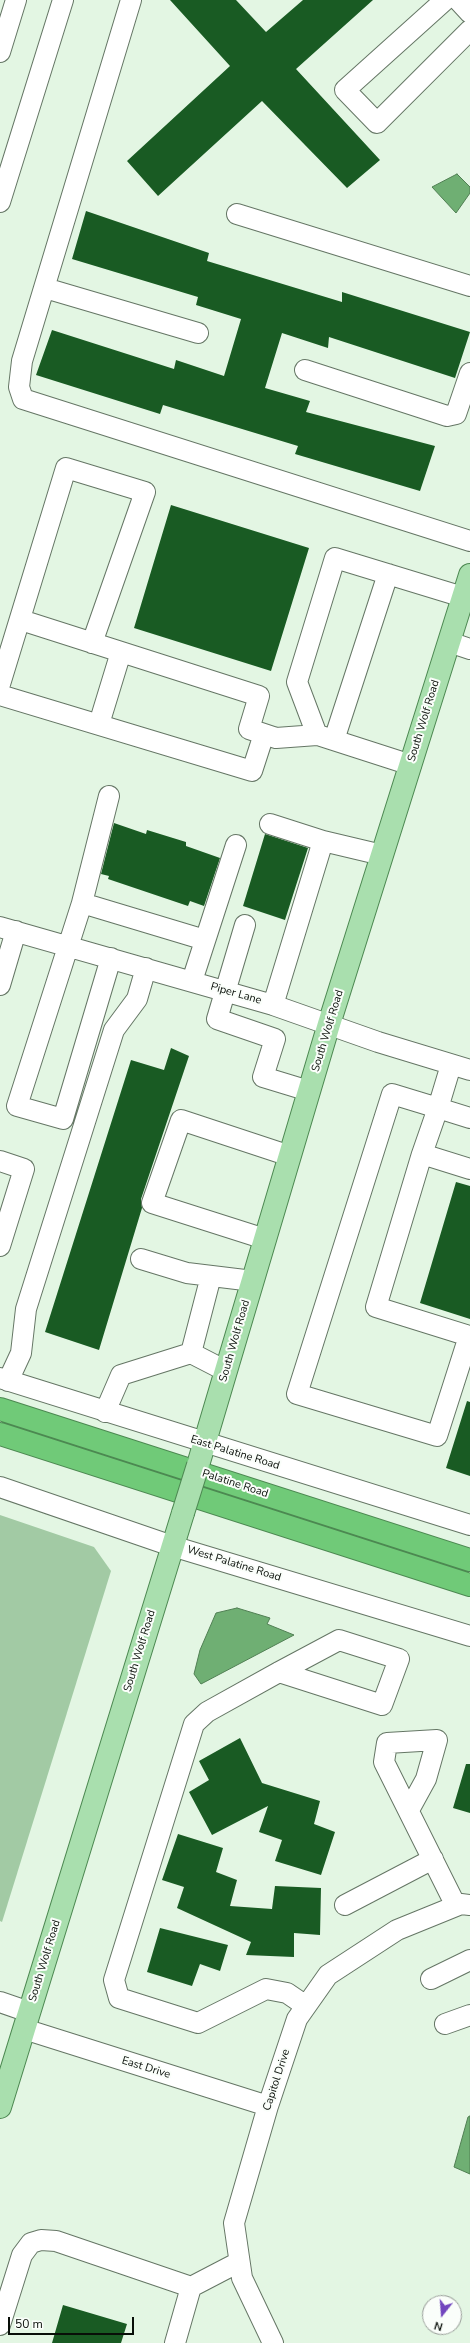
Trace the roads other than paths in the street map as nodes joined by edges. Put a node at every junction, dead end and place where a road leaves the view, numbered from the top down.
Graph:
1 (16, 0) edge
2 (63, 0) edge
3 (131, 0) edge
4 (445, 0) edge
5 (458, 0) edge
6 (470, 14) edge
7 (470, 30) edge
8 (0, 52) edge
9 (6, 163) edge
10 (0, 202) edge
11 (237, 214) dead end
12 (470, 286) edge
13 (45, 288) junction
14 (198, 334) dead end
15 (305, 370) dead end
16 (470, 373) edge
17 (470, 541) edge
18 (388, 574) junction
19 (470, 575) edge
20 (463, 597) junction
21 (21, 620) junction
22 (92, 642) junction
23 (449, 642) junction
24 (470, 649) edge
25 (121, 652) junction
26 (0, 684) edge
27 (0, 695) edge
28 (99, 724) junction
29 (264, 734) junction
30 (325, 738) junction
31 (411, 765) junction
32 (109, 796) dead end
33 (270, 824) dead end
34 (323, 841) junction
35 (236, 845) dead end
36 (382, 855) junction
37 (82, 903) junction
38 (245, 925) dead end
39 (8, 929) edge
40 (205, 940) junction
41 (66, 945) junction
42 (111, 958) junction
43 (146, 968) junction
44 (192, 981) junction
45 (0, 985) edge
46 (225, 990) junction
47 (273, 1005) junction
48 (329, 1024) junction
49 (451, 1064) junction
50 (470, 1070) edge
51 (310, 1091) junction
52 (438, 1108) junction
53 (470, 1118) edge
54 (422, 1154) junction
55 (290, 1156) junction
56 (0, 1161) edge
57 (470, 1169) edge
58 (265, 1239) junction
59 (0, 1246) edge
60 (141, 1259) dead end
61 (211, 1276) junction
62 (253, 1281) junction
63 (191, 1353) junction
64 (226, 1371) junction
65 (4, 1380) edge
66 (0, 1409) edge
67 (105, 1412) junction
68 (0, 1434) edge
69 (205, 1444) junction
70 (0, 1487) edge
71 (470, 1525) edge
72 (172, 1546) junction
73 (470, 1560) edge
74 (470, 1585) edge
75 (470, 1636) edge
76 (279, 1672) junction
77 (409, 1810) dead end
78 (433, 1859) junction
79 (345, 1905) dead end
80 (463, 1905) edge
81 (470, 1960) edge
82 (431, 1979) dead end
83 (0, 2002) edge
84 (306, 2006) junction
85 (470, 2015) edge
86 (27, 2021) junction
87 (445, 2024) dead end
88 (6, 2065) edge
89 (268, 2106) junction
90 (0, 2107) edge
91 (239, 2262) junction
92 (191, 2287) junction
93 (0, 2325) edge
94 (175, 2343) edge
95 (273, 2343) edge

1 - 8 street
2 - 9 street
3 - 13 street
4 - 7 street
5 - 6 street
9 - 10 street
11 - 12 street
13 - 14 street
13 - 17 street
15 - 16 street
18 - 20 street
18 - 30 street
18 - 30 street
19 - 20 main road, South Wolf Road
20 - 23 main road, South Wolf Road
21 - 22 street
21 - 22 street
21 - 26 street
22 - 25 street
23 - 24 street
23 - 31 main road, South Wolf Road
25 - 28 street
25 - 29 street
27 - 28 street
28 - 29 street
29 - 30 street
30 - 31 street
31 - 36 main road, South Wolf Road
32 - 37 street
33 - 34 street
34 - 36 street
34 - 47 street
35 - 40 street
36 - 48 main road, South Wolf Road
37 - 40 street
37 - 41 street
38 - 46 street
39 - 41 street, Piper Lane
39 - 45 street
40 - 44 street
41 - 42 street, Piper Lane
41 - 42 street
42 - 43 street, Piper Lane
43 - 44 street, Piper Lane
43 - 65 street
44 - 46 street, Piper Lane
46 - 47 street, Piper Lane
46 - 51 street
47 - 48 street, Piper Lane
48 - 49 street, Piper Lane
48 - 51 main road, South Wolf Road
49 - 50 street, Piper Lane
49 - 52 street
51 - 55 main road, South Wolf Road
52 - 53 street
52 - 54 street
52 - 54 street
54 - 57 street
55 - 58 main road, South Wolf Road
55 - 58 street
56 - 59 street
58 - 62 main road, South Wolf Road
60 - 61 street
61 - 62 street
61 - 63 street
62 - 64 main road, South Wolf Road
63 - 64 street
63 - 67 street
64 - 69 main road, South Wolf Road
65 - 67 street, East Palatine Road
66 - 73 highway, Palatine Road
67 - 69 street, East Palatine Road
68 - 74 highway
69 - 71 street, East Palatine Road
69 - 72 main road, South Wolf Road, bridge
70 - 72 street, West Palatine Road
72 - 75 street, West Palatine Road
72 - 86 main road, South Wolf Road
76 - 76 street
76 - 84 street
77 - 78 street
78 - 79 street
78 - 80 street
80 - 84 street, Capitol Drive
81 - 82 street
83 - 86 street, East Drive
84 - 89 street, Capitol Drive
85 - 87 street
86 - 88 main road, South Wolf Road
86 - 89 street, East Drive
88 - 90 main road, South Wolf Road
89 - 91 street, Capitol Drive
91 - 92 street
91 - 95 street, Capitol Drive
92 - 93 street
92 - 94 street

